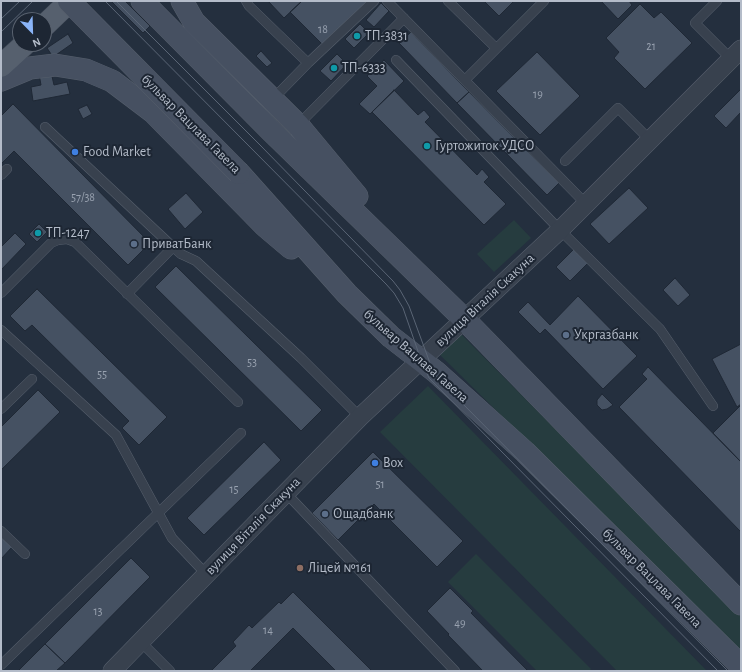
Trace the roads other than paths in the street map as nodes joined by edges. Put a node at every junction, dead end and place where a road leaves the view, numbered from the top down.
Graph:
1 (69, 1) edge
2 (142, 1) edge
3 (182, 1) edge
4 (246, 1) edge
5 (374, 1) edge
6 (387, 1) edge
7 (448, 1) edge
8 (544, 1) edge
9 (717, 1) edge
10 (52, 18) edge
11 (404, 18) junction
12 (496, 48) junction
13 (16, 52) edge
14 (736, 54) edge
15 (396, 60) dead end
16 (308, 63) junction
17 (1, 66) edge
18 (1, 80) edge
19 (465, 80) junction
20 (272, 100) junction
21 (298, 125) junction
22 (45, 127) dead end
23 (650, 140) junction
24 (565, 160) dead end
25 (586, 204) junction
26 (560, 230) junction
27 (173, 247) junction
28 (414, 270) junction
29 (1, 293) edge
30 (127, 294) junction
31 (347, 294) junction
32 (464, 319) junction
33 (1, 330) edge
34 (421, 360) junction
35 (32, 379) dead end
36 (238, 402) dead end
37 (713, 406) dead end
38 (1, 409) edge
39 (360, 417) junction
40 (241, 433) dead end
41 (286, 493) junction
42 (159, 513) junction
43 (1, 531) edge
44 (25, 554) dead end
45 (206, 574) junction
46 (740, 601) edge
47 (141, 642) junction
48 (1, 665) edge
49 (741, 666) edge
50 (112, 671) edge
51 (170, 671) edge
52 (455, 671) edge

1 - 10 main road
1 - 31 main road, бульвар Вацлава Гавела, bridge
2 - 28 main road
3 - 20 main road
4 - 16 lane
5 - 16 lane
6 - 11 lane
7 - 12 lane
8 - 12 lane
9 - 14 lane
11 - 19 lane
11 - 21 lane
12 - 19 lane
13 - 17 main road
14 - 23 street, вулиця Віталія Скакуна
15 - 26 lane
16 - 20 lane
18 - 31 main road
19 - 25 lane
20 - 21 main road
21 - 28 main road
22 - 27 lane
23 - 24 lane
23 - 25 street, вулиця Віталія Скакуна
25 - 26 street, вулиця Віталія Скакуна
26 - 32 street, вулиця Віталія Скакуна
26 - 37 lane
27 - 30 lane
27 - 39 lane
28 - 32 main road
29 - 30 lane
30 - 36 lane
31 - 34 main road, бульвар Вацлава Гавела
32 - 34 street, вулиця Віталія Скакуна
32 - 46 main road
33 - 42 lane
34 - 39 street, вулиця Віталія Скакуна
34 - 49 main road, бульвар Вацлава Гавела
35 - 38 lane
39 - 41 street, вулиця Віталія Скакуна
40 - 42 lane
41 - 45 street, вулиця Віталія Скакуна
41 - 52 lane
42 - 45 lane
42 - 48 lane
43 - 44 lane
45 - 47 street, вулиця Віталія Скакуна
47 - 50 street, вулиця Віталія Скакуна
47 - 51 lane

